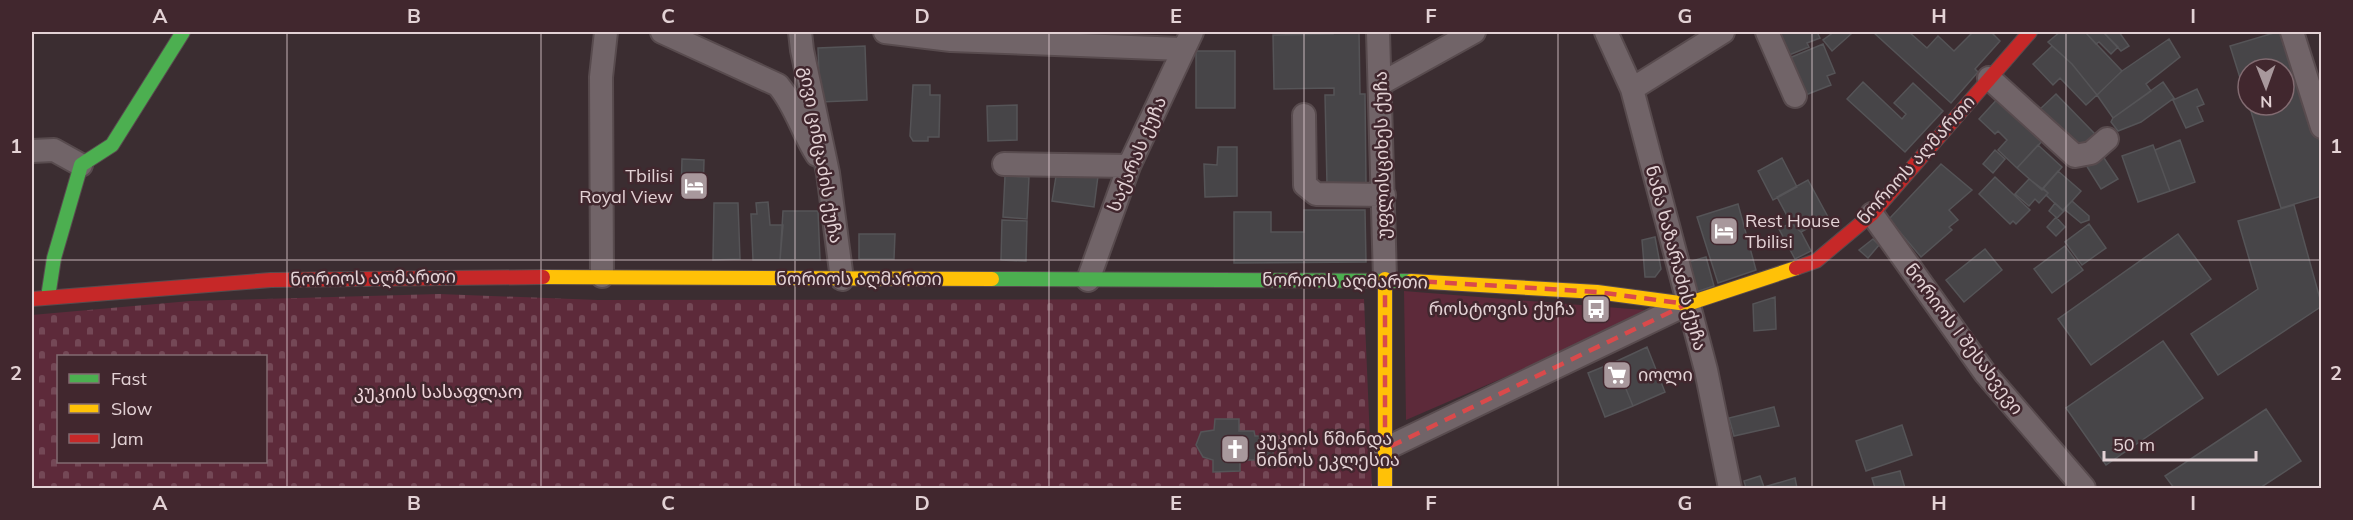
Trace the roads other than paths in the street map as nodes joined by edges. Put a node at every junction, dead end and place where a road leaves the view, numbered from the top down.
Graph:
1 (183, 32) edge
2 (606, 32) edge
3 (662, 32) edge
4 (800, 32) edge
5 (885, 32) edge
6 (1378, 32) edge
7 (1474, 32) edge
8 (1606, 32) edge
9 (1723, 32) edge
10 (1767, 32) edge
11 (2030, 32) edge
12 (2292, 32) edge
13 (1187, 40) edge
14 (1989, 78) junction
15 (1382, 83) junction
16 (1632, 89) junction
17 (1795, 96) dead end
18 (1304, 115) dead end
19 (2322, 127) edge
20 (2108, 139) dead end
21 (32, 151) edge
22 (1004, 164) dead end
23 (81, 165) junction
24 (1129, 166) junction
25 (828, 173) junction
26 (1384, 195) junction
27 (1872, 214) junction
28 (602, 276) junction
29 (842, 279) junction
30 (1385, 279) junction
31 (1088, 280) junction
32 (48, 297) junction
33 (32, 299) edge
34 (1687, 304) junction
35 (1385, 449) junction
36 (1385, 489) edge
37 (1730, 489) edge
38 (2084, 489) edge

1 - 23 street
2 - 28 street
3 - 25 street
4 - 25 street, გივი ცინცაძის ქუჩა
5 - 13 street
6 - 15 street, უფლისციხეს ქუჩა
7 - 15 street
8 - 16 street, ნანა ხაზარაძის ქუჩა
9 - 16 street
10 - 17 street
11 - 14 street, ნორიოს აღმართი
12 - 19 street
13 - 24 street, საქარას ქუჩა
14 - 20 street
14 - 27 street, ნორიოს აღმართი
15 - 26 street, უფლისციხეს ქუჩა
16 - 34 street, ნანა ხაზარაძის ქუჩა
18 - 26 street
21 - 23 street
22 - 24 street
23 - 32 street
24 - 31 street, საქარას ქუჩა
25 - 29 street, გივი ცინცაძის ქუჩა
26 - 30 street, უფლისციხეს ქუჩა
27 - 34 street, ნორიოს აღმართი
27 - 38 street, ნორიოს I შესახვევი
28 - 29 street, ნორიოს აღმართი
28 - 32 street, ნორიოს აღმართი
29 - 31 street, ნორიოს აღმართი
30 - 31 street, ნორიოს აღმართი
30 - 34 street, ნორიოს აღმართი
30 - 35 street
32 - 33 street, ნორიოს აღმართი
34 - 35 street, ნორიოს აღმართი
34 - 37 street, ნანა ხაზარაძის ქუჩა
35 - 36 street

